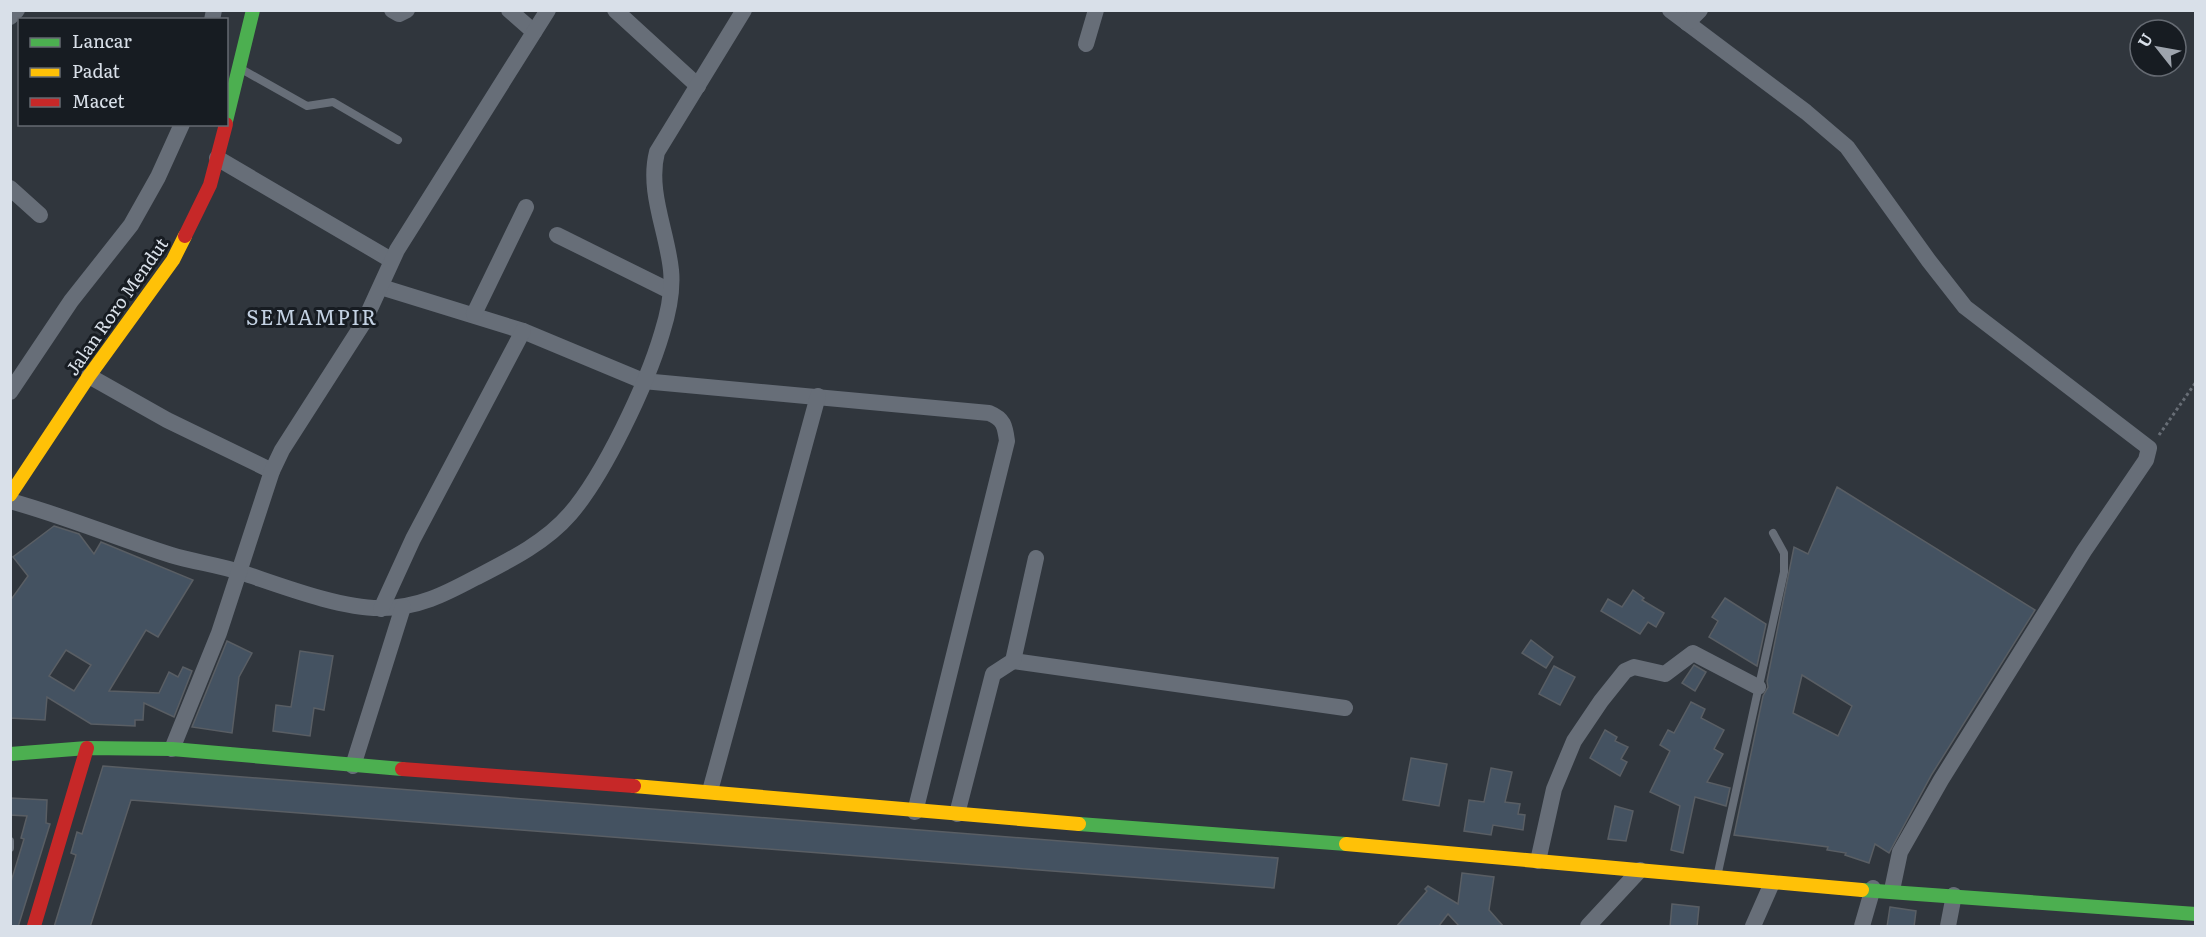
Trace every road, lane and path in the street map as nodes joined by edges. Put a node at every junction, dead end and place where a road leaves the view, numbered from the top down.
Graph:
1 (16, 10) edge
2 (253, 10) edge
3 (392, 10) edge
4 (407, 10) edge
5 (509, 10) edge
6 (548, 10) edge
7 (615, 10) edge
8 (744, 10) edge
9 (1096, 10) edge
10 (1670, 10) edge
11 (1700, 10) edge
12 (10, 17) edge
13 (1687, 23) junction
14 (534, 32) junction
15 (1086, 44) dead end
16 (240, 68) junction
17 (698, 86) junction
18 (228, 115) edge
19 (181, 126) edge
20 (225, 126) edge
21 (399, 140) dead end
22 (217, 158) junction
23 (10, 188) edge
24 (526, 207) dead end
25 (40, 214) dead end
26 (557, 235) dead end
27 (391, 260) junction
28 (381, 286) junction
29 (670, 291) junction
30 (474, 314) junction
31 (523, 331) junction
32 (89, 376) junction
33 (644, 381) junction
34 (2196, 382) edge
35 (10, 392) edge
36 (818, 396) junction
37 (2150, 448) junction
38 (272, 471) junction
39 (13, 484) edge
40 (10, 501) edge
41 (1773, 533) dead end
42 (1036, 558) dead end
43 (239, 572) junction
44 (403, 607) junction
45 (381, 609) junction
46 (1013, 660) junction
47 (1758, 687) junction
48 (1345, 708) dead end
49 (87, 748) junction
50 (172, 749) junction
51 (10, 754) edge
52 (353, 766) junction
53 (710, 791) junction
54 (915, 812) junction
55 (957, 814) junction
56 (10, 841) edge
57 (10, 848) edge
58 (1538, 861) junction
59 (1640, 870) junction
60 (1717, 877) junction
61 (1772, 883) junction
62 (1873, 888) junction
63 (1893, 890) junction
64 (1954, 895) junction
65 (2196, 914) edge
66 (34, 927) edge
67 (1588, 927) edge
68 (1753, 927) edge
69 (1862, 927) edge
70 (1948, 927) edge

1 - 12 street
2 - 16 main road, Jalan Roro Mendut
3 - 4 street
5 - 14 street
6 - 14 street
7 - 17 street
8 - 17 street
9 - 15 street
10 - 13 street
11 - 13 street
13 - 37 street
14 - 27 street
16 - 18 main road, Jalan Roro Mendut
16 - 21 lane
17 - 29 street
19 - 35 street
20 - 22 main road, Jalan Roro Mendut
22 - 27 street
22 - 32 main road, Jalan Roro Mendut
23 - 25 street
24 - 30 street
26 - 29 street
27 - 28 street
28 - 30 street
28 - 38 street
29 - 33 street
30 - 31 street
31 - 33 street
31 - 45 street
32 - 38 street
32 - 39 main road, Jalan Roro Mendut
33 - 36 street
33 - 44 street
34 - 37 path
36 - 53 street
36 - 54 street
37 - 63 street
38 - 43 street
40 - 43 street
41 - 47 lane
42 - 46 street
43 - 45 street
43 - 50 street
44 - 45 street
44 - 52 street
46 - 48 street
46 - 55 street
47 - 58 street
47 - 60 lane
49 - 50 main road
49 - 51 main road
49 - 66 main road
50 - 52 main road
52 - 53 main road
53 - 54 main road
54 - 55 main road
55 - 58 main road
56 - 57 lane
58 - 59 main road
59 - 60 main road
59 - 67 street
60 - 61 main road
61 - 62 main road
61 - 68 street
62 - 63 main road
62 - 69 street
63 - 64 main road
64 - 65 main road
64 - 70 street

